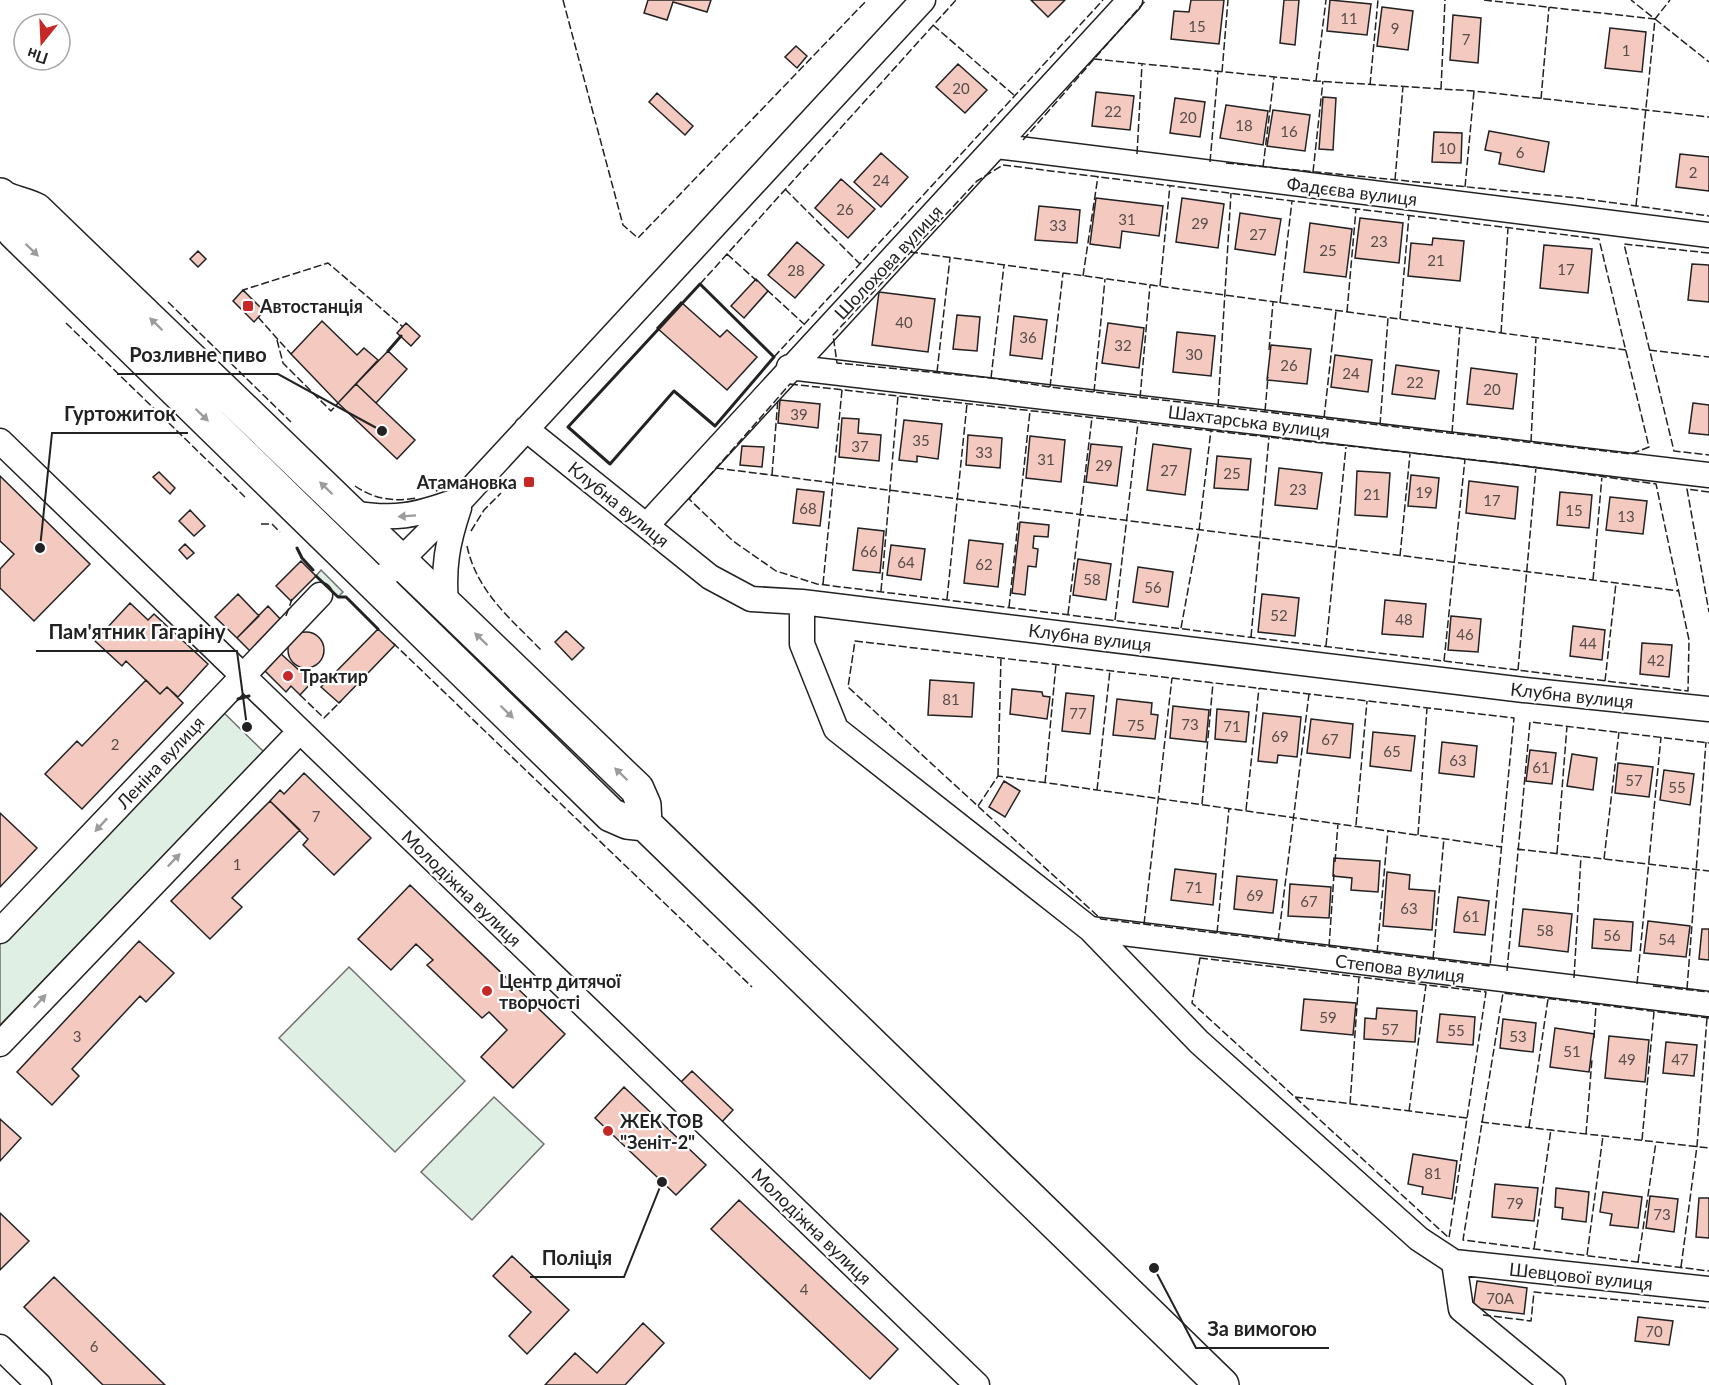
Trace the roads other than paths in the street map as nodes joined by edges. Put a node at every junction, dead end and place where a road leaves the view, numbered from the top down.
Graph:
1 (923, 0) edge
2 (1130, 0) edge
3 (996, 146) junction
4 (3, 198) edge
5 (1709, 235) edge
6 (789, 367) junction
7 (526, 429) junction
8 (0, 441) edge
9 (1709, 475) edge
10 (461, 500) junction
11 (358, 519) junction
12 (647, 525) junction
13 (341, 551) junction
14 (400, 561) junction
15 (376, 585) junction
16 (320, 595) dead end
17 (443, 602) junction
18 (802, 602) junction
19 (416, 623) junction
20 (242, 675) junction
21 (1709, 709) edge
22 (300, 731) junction
23 (645, 824) junction
24 (1090, 928) junction
25 (0, 930) edge
26 (1709, 1005) edge
27 (0, 1044) edge
28 (1454, 1262) junction
29 (1709, 1290) edge
30 (0, 1347) edge
31 (964, 1381) edge
32 (39, 1385) edge
33 (1222, 1385) edge
34 (1553, 1385) edge

1 - 7 street
2 - 3 street, Шолохова вулиця
3 - 5 street, Фадєєва вулиця
3 - 6 street, Шолохова вулиця
11 -> 4 highway
4 -> 13 highway
6 - 9 street, Шахтарська вулиця
6 - 12 street, Шолохова вулиця
7 - 10 street
7 - 12 street, Клубна вулиця
8 - 20 street, Молодіжна вулиця
10 -> 11 street
10 - 14 street
10 - 17 street
11 - 13 street
11 - 14 highway
12 - 18 street, Клубна вулиця
13 - 15 highway
14 - 15 street
14 - 17 highway
15 - 19 highway
16 - 20 street, Леніна вулиця
17 - 19 street
23 -> 17 highway
18 - 21 street, Клубна вулиця
18 - 24 street
19 -> 23 highway
20 - 22 street, Молодіжна вулиця
20 -> 25 street, Леніна вулиця
27 -> 22 street
22 - 31 street, Молодіжна вулиця
23 - 33 highway
24 - 26 street, Степова вулиця
24 - 28 street
28 - 29 street, Шевцової вулиця
28 - 34 street
30 - 32 street

